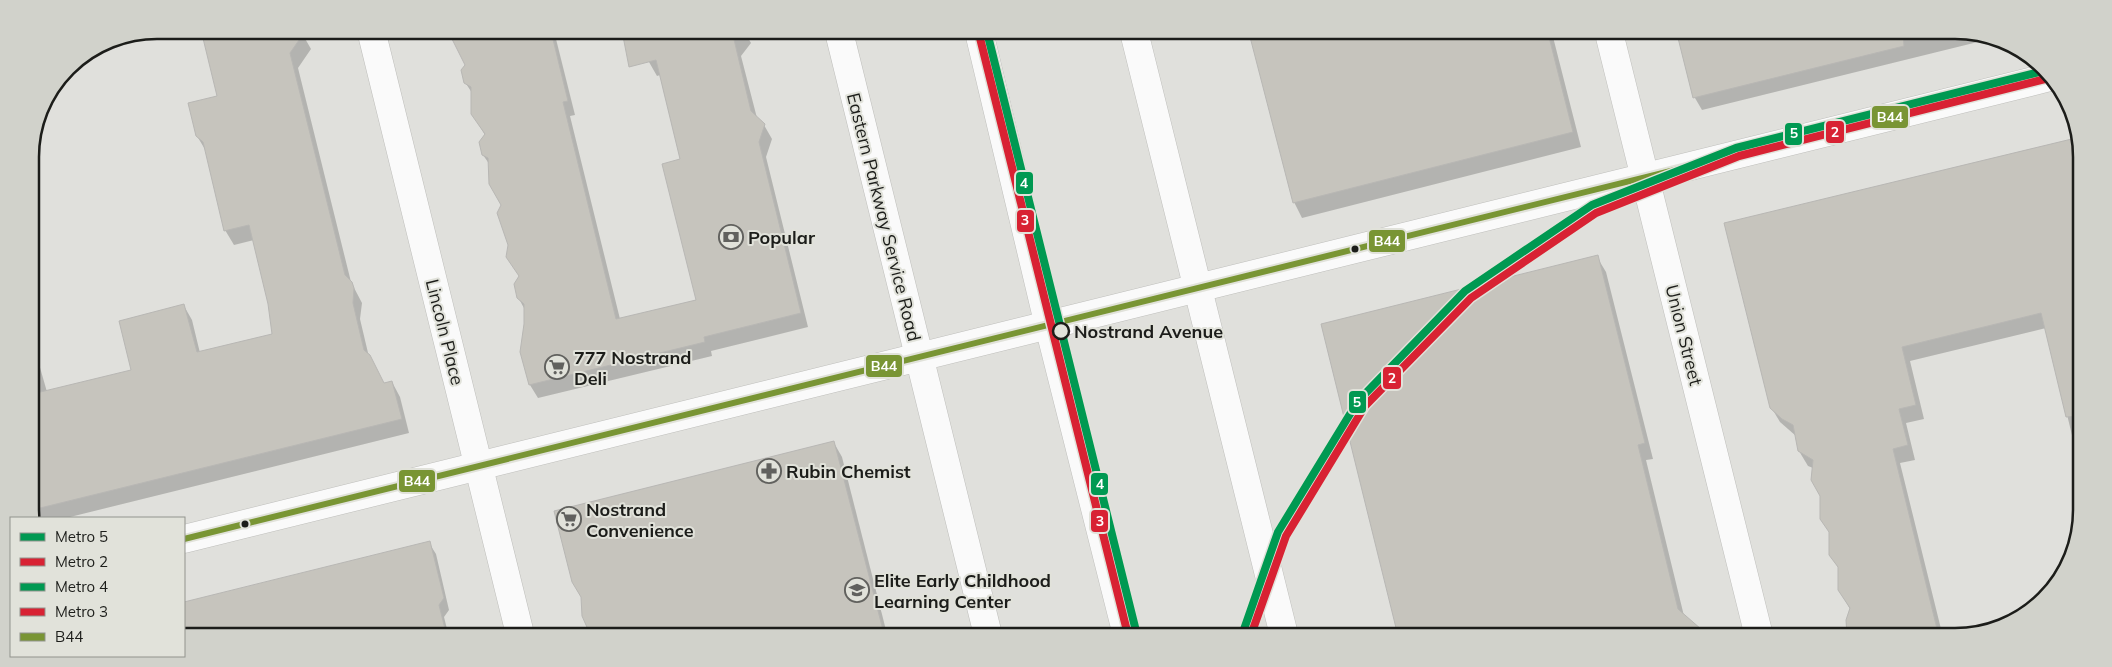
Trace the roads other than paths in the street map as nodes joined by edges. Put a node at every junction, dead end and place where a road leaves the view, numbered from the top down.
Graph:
1 (373, 39) edge
2 (841, 39) edge
3 (981, 39) edge
4 (1136, 39) edge
5 (1610, 39) edge
6 (2044, 79) edge
7 (1644, 177) junction
8 (1198, 288) junction
9 (1049, 326) junction
10 (919, 357) junction
11 (479, 466) junction
12 (185, 539) edge
13 (519, 628) edge
14 (986, 628) edge
15 (1125, 628) edge
16 (1282, 628) edge
17 (1757, 628) edge

1 - 11 main road, Lincoln Place
2 - 10 main road, Eastern Parkway Service Road
3 - 9 main road
4 - 8 main road
5 - 7 main road, Union Street
6 - 7 main road
7 - 8 main road
7 - 17 main road, Union Street
8 - 9 main road
8 - 16 main road
9 - 10 main road
9 - 15 main road
10 - 11 main road
10 - 14 main road, Eastern Parkway Service Road
11 - 12 main road
11 - 13 main road, Lincoln Place

